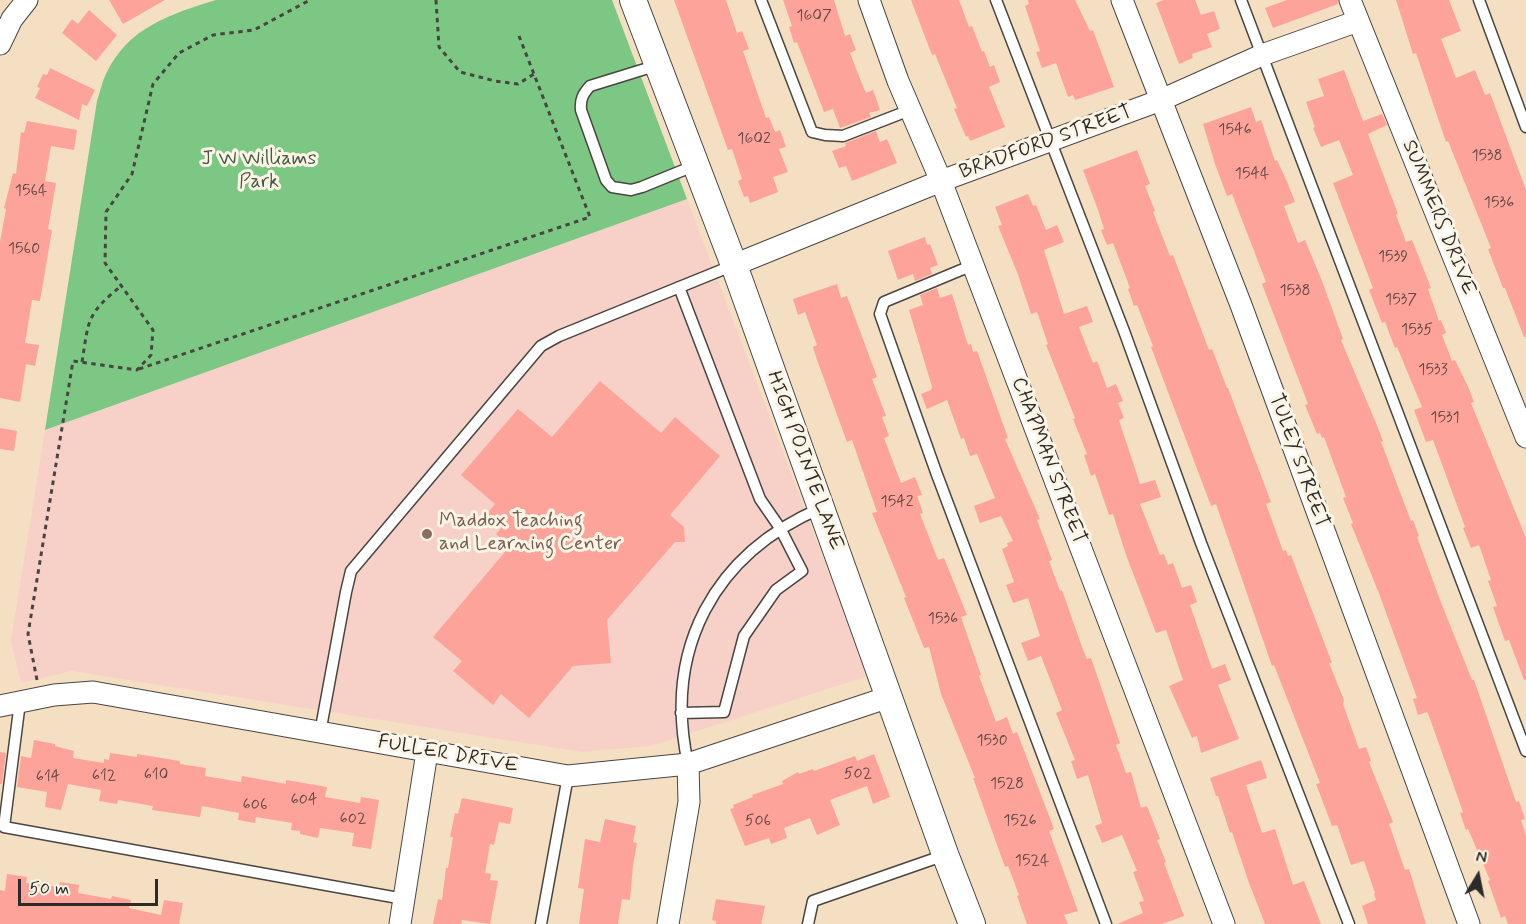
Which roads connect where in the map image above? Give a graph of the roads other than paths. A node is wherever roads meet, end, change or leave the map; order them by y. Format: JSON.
{"nodes":[{"id":1,"x":27,"y":0,"type":"edge"},
{"id":2,"x":633,"y":0,"type":"edge"},
{"id":3,"x":761,"y":0,"type":"edge"},
{"id":4,"x":869,"y":0,"type":"edge"},
{"id":5,"x":996,"y":0,"type":"edge"},
{"id":6,"x":1122,"y":0,"type":"edge"},
{"id":7,"x":1241,"y":0,"type":"edge"},
{"id":8,"x":1350,"y":0,"type":"edge"},
{"id":9,"x":1479,"y":0,"type":"edge"},
{"id":10,"x":1358,"y":21,"type":"junction"},
{"id":11,"x":0,"y":44,"type":"edge"},
{"id":12,"x":1262,"y":55,"type":"junction"},
{"id":13,"x":658,"y":65,"type":"junction"},
{"id":14,"x":1161,"y":100,"type":"junction"},
{"id":15,"x":910,"y":110,"type":"junction"},
{"id":16,"x":1526,"y":127,"type":"edge"},
{"id":17,"x":1050,"y":141,"type":"junction"},
{"id":18,"x":696,"y":165,"type":"junction"},
{"id":19,"x":941,"y":182,"type":"junction"},
{"id":20,"x":734,"y":265,"type":"junction"},
{"id":21,"x":973,"y":265,"type":"junction"},
{"id":22,"x":679,"y":287,"type":"junction"},
{"id":23,"x":1526,"y":437,"type":"edge"},
{"id":24,"x":821,"y":508,"type":"junction"},
{"id":25,"x":780,"y":528,"type":"junction"},
{"id":26,"x":889,"y":697,"type":"junction"},
{"id":27,"x":10,"y":704,"type":"edge"},
{"id":28,"x":681,"y":713,"type":"junction"},
{"id":29,"x":320,"y":733,"type":"junction"},
{"id":30,"x":1526,"y":751,"type":"edge"},
{"id":31,"x":427,"y":752,"type":"junction"},
{"id":32,"x":688,"y":764,"type":"junction"},
{"id":33,"x":568,"y":776,"type":"junction"},
{"id":34,"x":945,"y":855,"type":"junction"},
{"id":35,"x":405,"y":899,"type":"junction"},
{"id":36,"x":400,"y":924,"type":"edge"},
{"id":37,"x":541,"y":924,"type":"edge"},
{"id":38,"x":668,"y":924,"type":"edge"},
{"id":39,"x":808,"y":924,"type":"edge"},
{"id":40,"x":972,"y":924,"type":"edge"},
{"id":41,"x":1106,"y":924,"type":"edge"},
{"id":42,"x":1224,"y":924,"type":"edge"},
{"id":43,"x":1349,"y":924,"type":"edge"},
{"id":44,"x":1468,"y":924,"type":"edge"}],
"edges":[{"from":1,"to":11,"type":"street"},
{"from":2,"to":13,"type":"street","name":"HIGH POINTE LANE"},
{"from":3,"to":15,"type":"lane"},
{"from":4,"to":15,"type":"street","name":"CHAPMAN STREET"},
{"from":5,"to":17,"type":"lane"},
{"from":6,"to":14,"type":"street","name":"TULEY STREET"},
{"from":7,"to":12,"type":"lane"},
{"from":8,"to":10,"type":"street","name":"SUMMERS DRIVE"},
{"from":9,"to":16,"type":"lane"},
{"from":10,"to":12,"type":"street","name":"BRADFORD STREET"},
{"from":10,"to":23,"type":"street","name":"SUMMERS DRIVE"},
{"from":12,"to":14,"type":"street","name":"BRADFORD STREET"},
{"from":12,"to":30,"type":"lane"},
{"from":13,"to":18,"type":"street","name":"HIGH POINTE LANE"},
{"from":13,"to":18,"type":"lane"},
{"from":14,"to":17,"type":"street","name":"BRADFORD STREET"},
{"from":14,"to":44,"type":"street","name":"TULEY STREET"},
{"from":15,"to":19,"type":"street","name":"CHAPMAN STREET"},
{"from":17,"to":19,"type":"street","name":"BRADFORD STREET"},
{"from":17,"to":43,"type":"lane"},
{"from":18,"to":20,"type":"street","name":"HIGH POINTE LANE"},
{"from":19,"to":20,"type":"street","name":"BRADFORD STREET"},
{"from":19,"to":21,"type":"street","name":"CHAPMAN STREET"},
{"from":20,"to":22,"type":"lane"},
{"from":20,"to":24,"type":"street","name":"HIGH POINTE LANE"},
{"from":21,"to":41,"type":"lane"},
{"from":21,"to":42,"type":"street","name":"CHAPMAN STREET"},
{"from":22,"to":25,"type":"lane"},
{"from":22,"to":29,"type":"lane"},
{"from":24,"to":25,"type":"lane"},
{"from":24,"to":26,"type":"street","name":"HIGH POINTE LANE"},
{"from":25,"to":28,"type":"lane"},
{"from":25,"to":28,"type":"lane"},
{"from":26,"to":32,"type":"street","name":"FULLER DRIVE"},
{"from":26,"to":34,"type":"street","name":"HIGH POINTE LANE"},
{"from":27,"to":29,"type":"street","name":"FULLER DRIVE"},
{"from":27,"to":35,"type":"lane"},
{"from":28,"to":32,"type":"lane"},
{"from":29,"to":31,"type":"street","name":"FULLER DRIVE"},
{"from":31,"to":33,"type":"street","name":"FULLER DRIVE"},
{"from":31,"to":35,"type":"street"},
{"from":32,"to":33,"type":"street","name":"FULLER DRIVE"},
{"from":32,"to":38,"type":"street"},
{"from":33,"to":37,"type":"lane"},
{"from":34,"to":39,"type":"lane"},
{"from":34,"to":40,"type":"street","name":"HIGH POINTE LANE"},
{"from":35,"to":36,"type":"street"}]}
